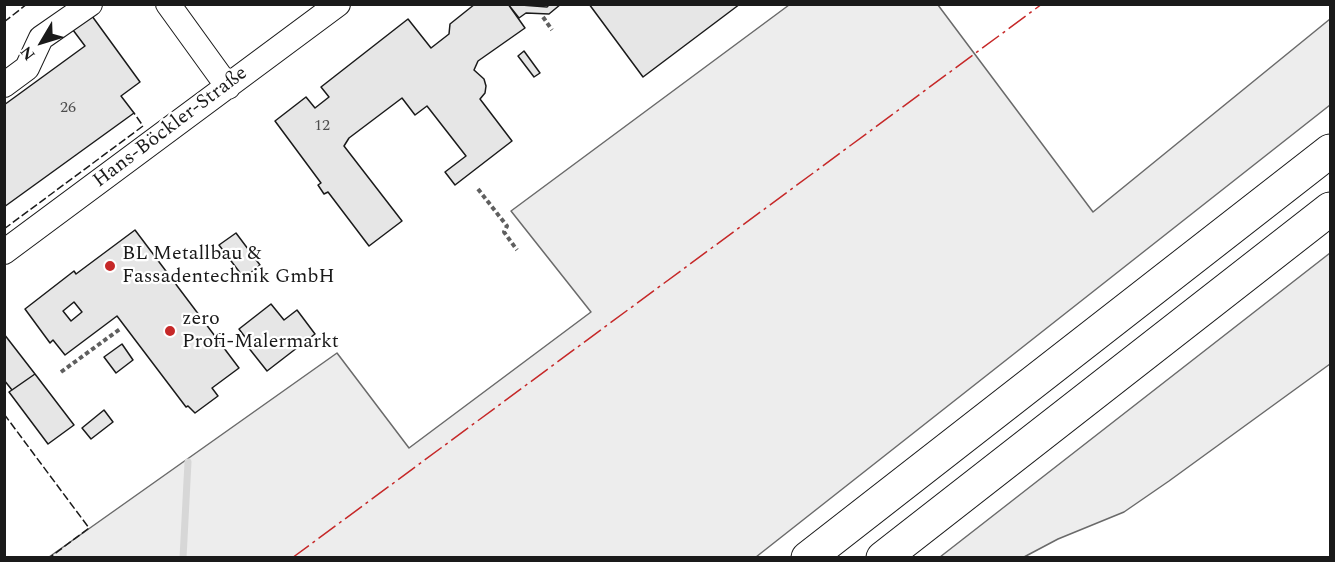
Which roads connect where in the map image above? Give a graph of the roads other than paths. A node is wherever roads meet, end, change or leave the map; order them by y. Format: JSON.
{"nodes":[{"id":1,"x":90,"y":4,"type":"edge"},
{"id":2,"x":168,"y":4,"type":"edge"},
{"id":3,"x":338,"y":4,"type":"edge"},
{"id":4,"x":4,"y":85,"type":"edge"},
{"id":5,"x":228,"y":87,"type":"junction"},
{"id":6,"x":1330,"y":151,"type":"edge"},
{"id":7,"x":1330,"y":209,"type":"edge"},
{"id":8,"x":4,"y":252,"type":"edge"},
{"id":9,"x":808,"y":558,"type":"edge"},
{"id":10,"x":883,"y":558,"type":"edge"}],
"edges":[{"from":1,"to":4,"type":"street"},
{"from":2,"to":5,"type":"street"},
{"from":3,"to":5,"type":"street","name":"Hans-Böckler-Straße"},
{"from":5,"to":8,"type":"street","name":"Hans-Böckler-Straße"},
{"from":6,"to":9,"type":"highway"},
{"from":7,"to":10,"type":"highway"}]}
